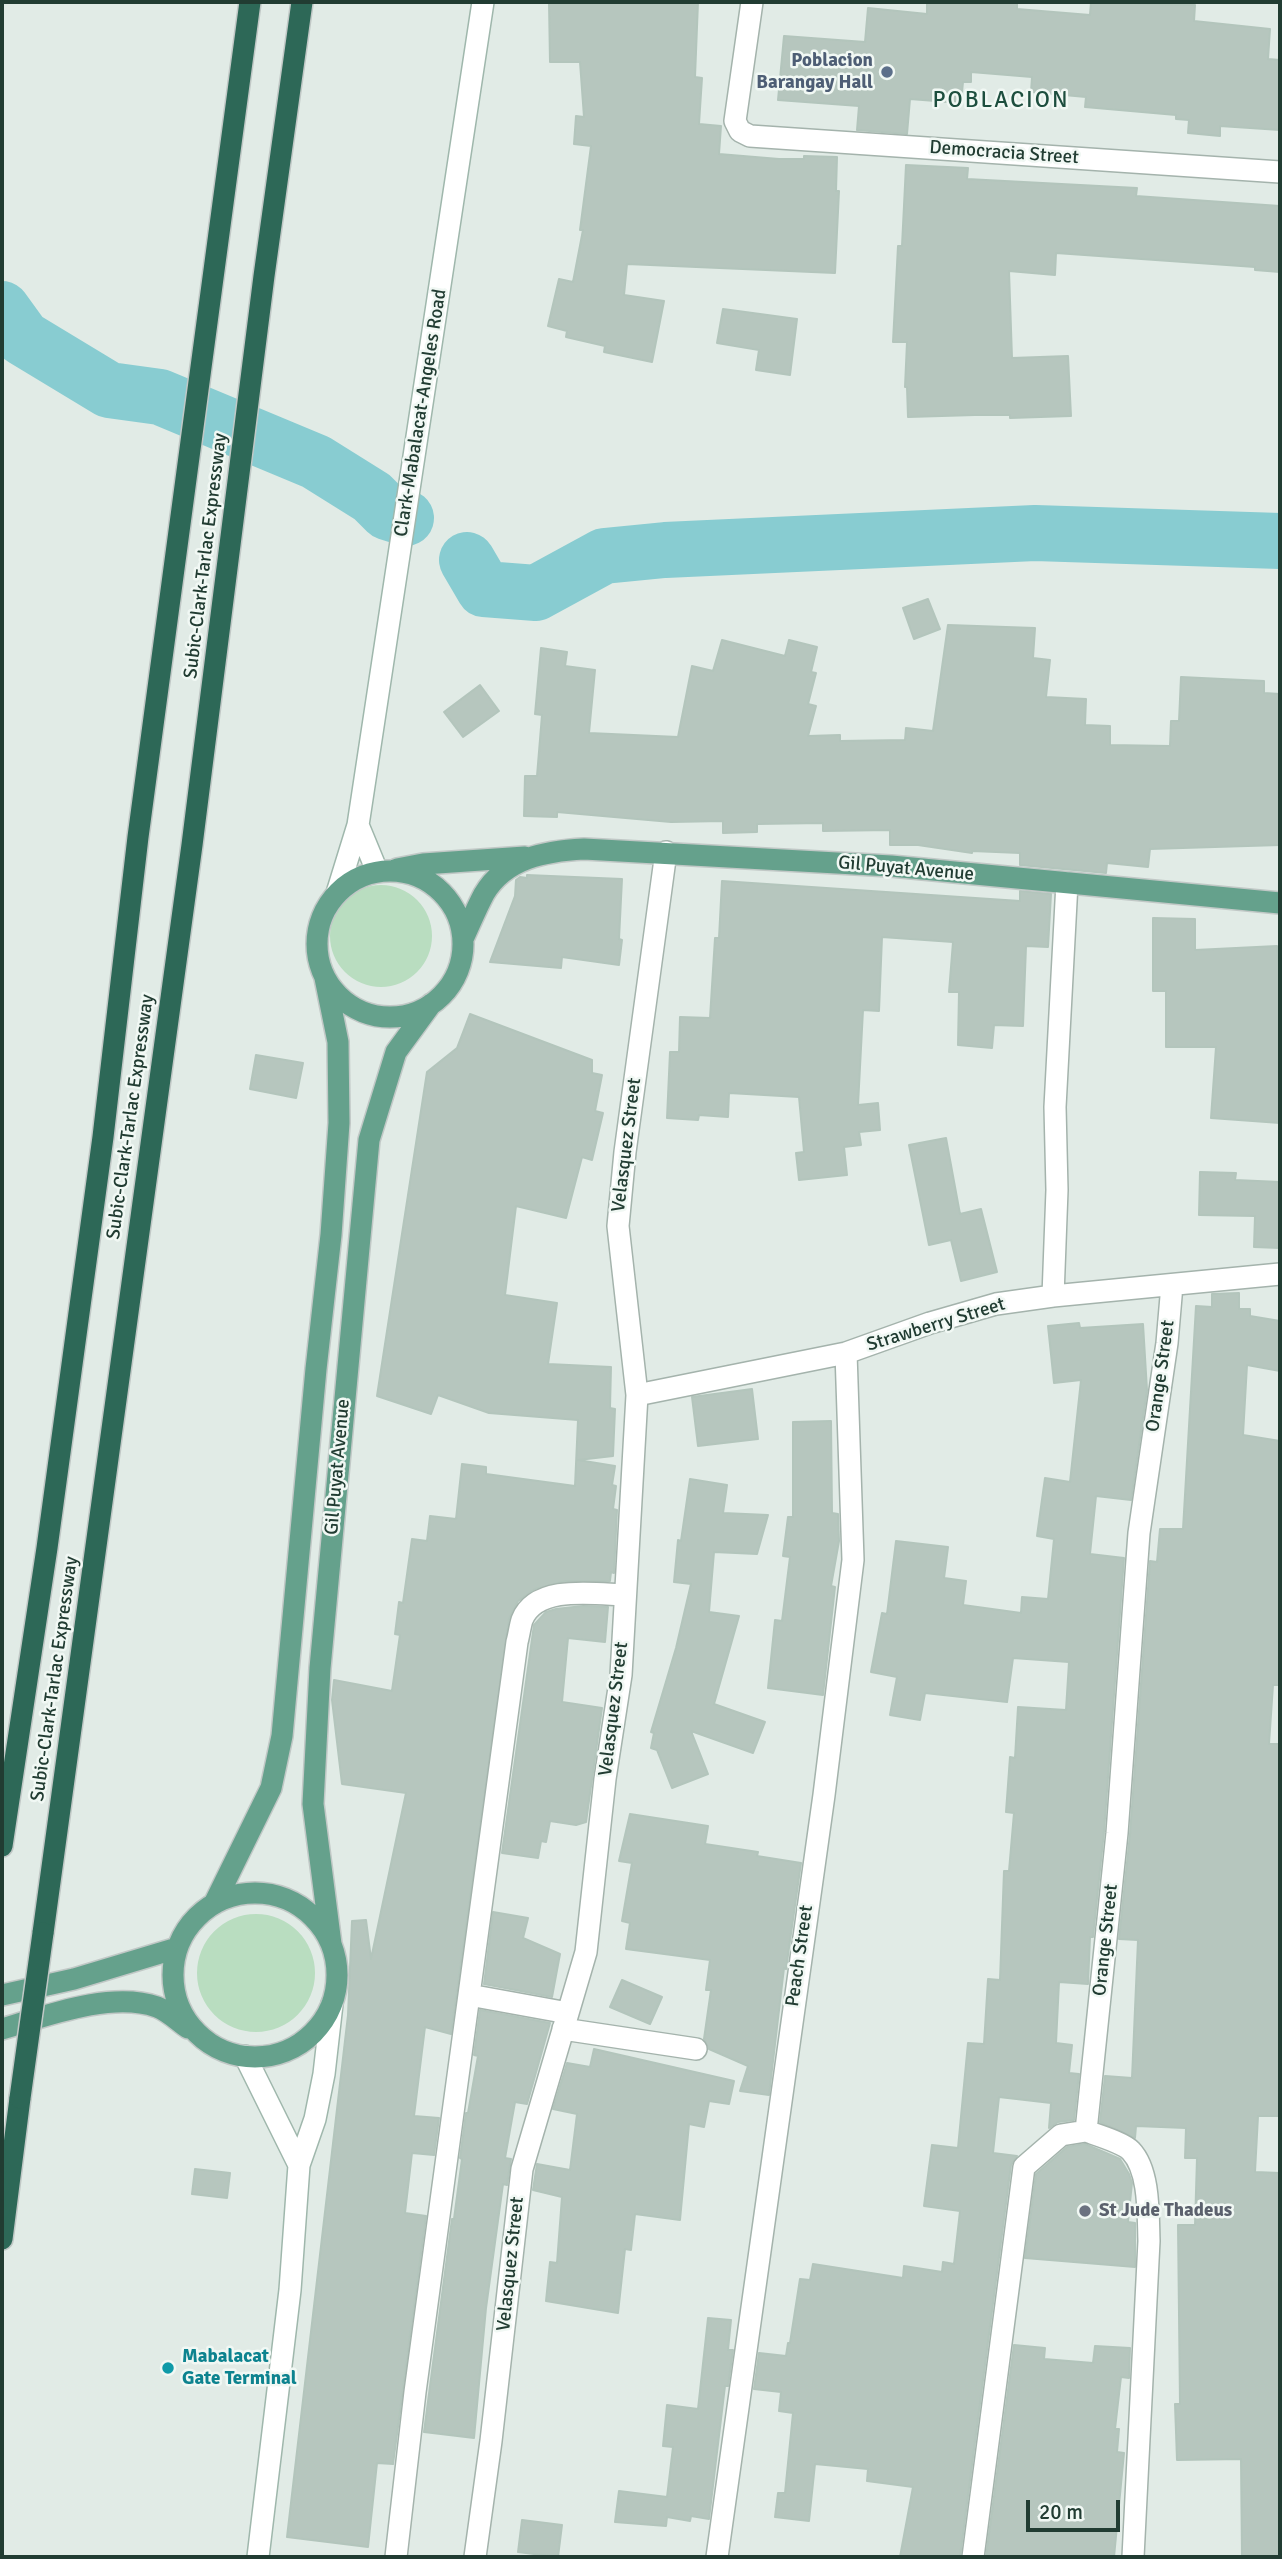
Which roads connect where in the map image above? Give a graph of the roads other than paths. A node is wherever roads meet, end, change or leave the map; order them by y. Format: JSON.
{"nodes":[{"id":1,"x":250,"y":2,"type":"edge"},
{"id":2,"x":302,"y":2,"type":"edge"},
{"id":3,"x":483,"y":2,"type":"edge"},
{"id":4,"x":752,"y":2,"type":"edge"},
{"id":5,"x":1280,"y":172,"type":"edge"},
{"id":6,"x":358,"y":825,"type":"junction"},
{"id":7,"x":666,"y":852,"type":"junction"},
{"id":8,"x":531,"y":857,"type":"junction"},
{"id":9,"x":385,"y":871,"type":"junction"},
{"id":10,"x":1067,"y":883,"type":"junction"},
{"id":11,"x":337,"y":893,"type":"junction"},
{"id":12,"x":1280,"y":902,"type":"edge"},
{"id":13,"x":463,"y":939,"type":"junction"},
{"id":14,"x":325,"y":978,"type":"junction"},
{"id":15,"x":431,"y":1004,"type":"junction"},
{"id":16,"x":1280,"y":1274,"type":"edge"},
{"id":17,"x":1172,"y":1285,"type":"junction"},
{"id":18,"x":1053,"y":1296,"type":"junction"},
{"id":19,"x":846,"y":1353,"type":"junction"},
{"id":20,"x":637,"y":1395,"type":"junction"},
{"id":21,"x":625,"y":1595,"type":"junction"},
{"id":22,"x":2,"y":1846,"type":"edge"},
{"id":23,"x":214,"y":1904,"type":"junction"},
{"id":24,"x":331,"y":1944,"type":"junction"},
{"id":25,"x":177,"y":1948,"type":"junction"},
{"id":26,"x":2,"y":1996,"type":"edge"},
{"id":27,"x":469,"y":1996,"type":"junction"},
{"id":28,"x":332,"y":2004,"type":"junction"},
{"id":29,"x":565,"y":2021,"type":"junction"},
{"id":30,"x":2,"y":2029,"type":"edge"},
{"id":31,"x":202,"y":2037,"type":"junction"},
{"id":32,"x":696,"y":2049,"type":"dead end"},
{"id":33,"x":245,"y":2056,"type":"junction"},
{"id":34,"x":1086,"y":2131,"type":"junction"},
{"id":35,"x":299,"y":2165,"type":"junction"},
{"id":36,"x":2,"y":2239,"type":"edge"},
{"id":37,"x":258,"y":2557,"type":"edge"},
{"id":38,"x":396,"y":2557,"type":"edge"},
{"id":39,"x":475,"y":2557,"type":"edge"},
{"id":40,"x":717,"y":2557,"type":"edge"},
{"id":41,"x":973,"y":2557,"type":"edge"},
{"id":42,"x":1133,"y":2557,"type":"edge"}],
"edges":[{"from":1,"to":22,"type":"highway","name":"Subic-Clark-Tarlac Expressway"},
{"from":2,"to":36,"type":"highway","name":"Subic-Clark-Tarlac Expressway","bridge":true},
{"from":3,"to":6,"type":"street","name":"Clark-Mabalacat-Angeles Road"},
{"from":4,"to":5,"type":"street","name":"Democracia Street"},
{"from":6,"to":9,"type":"street","name":"Clark-Mabalacat-Angeles Road"},
{"from":6,"to":11,"type":"street","name":"Clark-Mabalacat-Angeles Road"},
{"from":7,"to":8,"type":"main road","name":"Gil Puyat Avenue"},
{"from":7,"to":10,"type":"main road","name":"Gil Puyat Avenue"},
{"from":7,"to":20,"type":"street","name":"Velasquez Street"},
{"from":8,"to":9,"type":"main road","name":"Gil Puyat Avenue"},
{"from":8,"to":13,"type":"main road","name":"Gil Puyat Avenue"},
{"from":9,"to":11,"type":"main road"},
{"from":9,"to":13,"type":"main road"},
{"from":10,"to":12,"type":"main road","name":"Gil Puyat Avenue"},
{"from":10,"to":18,"type":"street"},
{"from":11,"to":14,"type":"main road"},
{"from":13,"to":15,"type":"main road"},
{"from":14,"to":15,"type":"main road"},
{"from":14,"to":23,"type":"main road","name":"Gil Puyat Avenue"},
{"from":15,"to":24,"type":"main road","name":"Gil Puyat Avenue"},
{"from":16,"to":17,"type":"street","name":"Strawberry Street"},
{"from":17,"to":18,"type":"street","name":"Strawberry Street"},
{"from":17,"to":34,"type":"street","name":"Orange Street"},
{"from":18,"to":19,"type":"street","name":"Strawberry Street"},
{"from":19,"to":20,"type":"street","name":"Strawberry Street"},
{"from":19,"to":40,"type":"street","name":"Peach Street"},
{"from":20,"to":21,"type":"street","name":"Velasquez Street"},
{"from":21,"to":27,"type":"street"},
{"from":21,"to":29,"type":"street","name":"Velasquez Street"},
{"from":23,"to":24,"type":"main road"},
{"from":23,"to":25,"type":"main road"},
{"from":24,"to":28,"type":"main road"},
{"from":25,"to":26,"type":"main road"},
{"from":25,"to":31,"type":"main road"},
{"from":27,"to":29,"type":"street"},
{"from":27,"to":38,"type":"street"},
{"from":28,"to":33,"type":"main road"},
{"from":28,"to":35,"type":"street"},
{"from":29,"to":32,"type":"street"},
{"from":29,"to":39,"type":"street","name":"Velasquez Street"},
{"from":30,"to":31,"type":"main road"},
{"from":31,"to":33,"type":"main road"},
{"from":33,"to":35,"type":"street"},
{"from":34,"to":41,"type":"street"},
{"from":34,"to":42,"type":"street"},
{"from":35,"to":37,"type":"street"}]}
